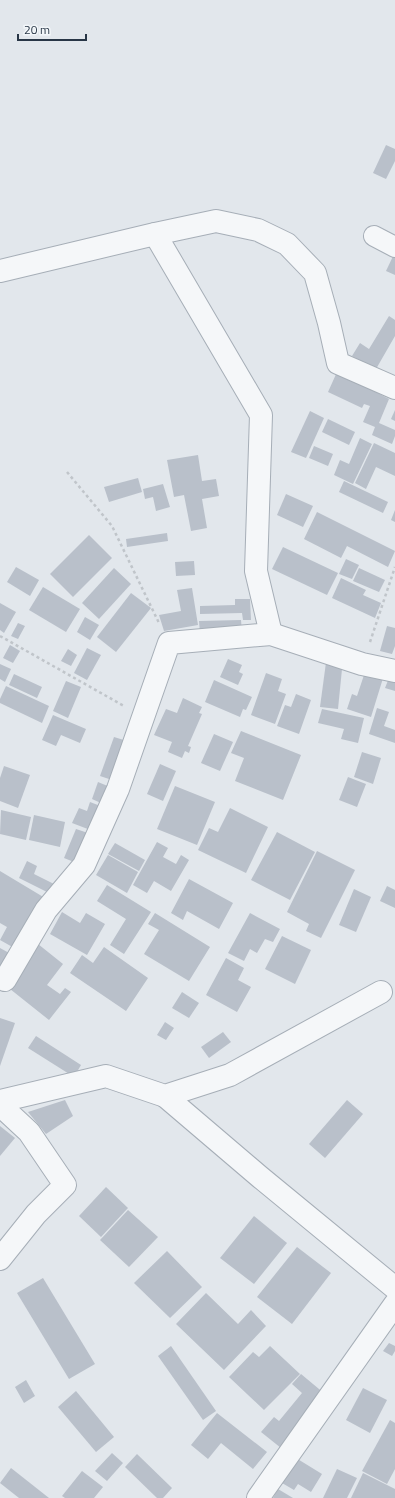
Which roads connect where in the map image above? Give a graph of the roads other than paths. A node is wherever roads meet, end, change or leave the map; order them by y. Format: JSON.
{"nodes":[{"id":1,"x":155,"y":234,"type":"junction"},
{"id":2,"x":374,"y":236,"type":"dead end"},
{"id":3,"x":395,"y":247,"type":"edge"},
{"id":4,"x":0,"y":271,"type":"edge"},
{"id":5,"x":395,"y":388,"type":"edge"},
{"id":6,"x":271,"y":634,"type":"junction"},
{"id":7,"x":395,"y":671,"type":"edge"},
{"id":8,"x":0,"y":978,"type":"edge"},
{"id":9,"x":381,"y":992,"type":"dead end"},
{"id":10,"x":164,"y":1096,"type":"junction"},
{"id":11,"x":0,"y":1101,"type":"edge"},
{"id":12,"x":0,"y":1105,"type":"edge"},
{"id":13,"x":0,"y":1259,"type":"edge"},
{"id":14,"x":395,"y":1288,"type":"edge"},
{"id":15,"x":395,"y":1304,"type":"edge"},
{"id":16,"x":258,"y":1498,"type":"edge"}],
"edges":[{"from":1,"to":4,"type":"street"},
{"from":1,"to":5,"type":"street"},
{"from":1,"to":6,"type":"street"},
{"from":2,"to":3,"type":"street"},
{"from":6,"to":7,"type":"street"},
{"from":6,"to":8,"type":"street"},
{"from":9,"to":10,"type":"street"},
{"from":10,"to":11,"type":"street"},
{"from":10,"to":14,"type":"street"},
{"from":12,"to":13,"type":"street"},
{"from":15,"to":16,"type":"street"}]}
